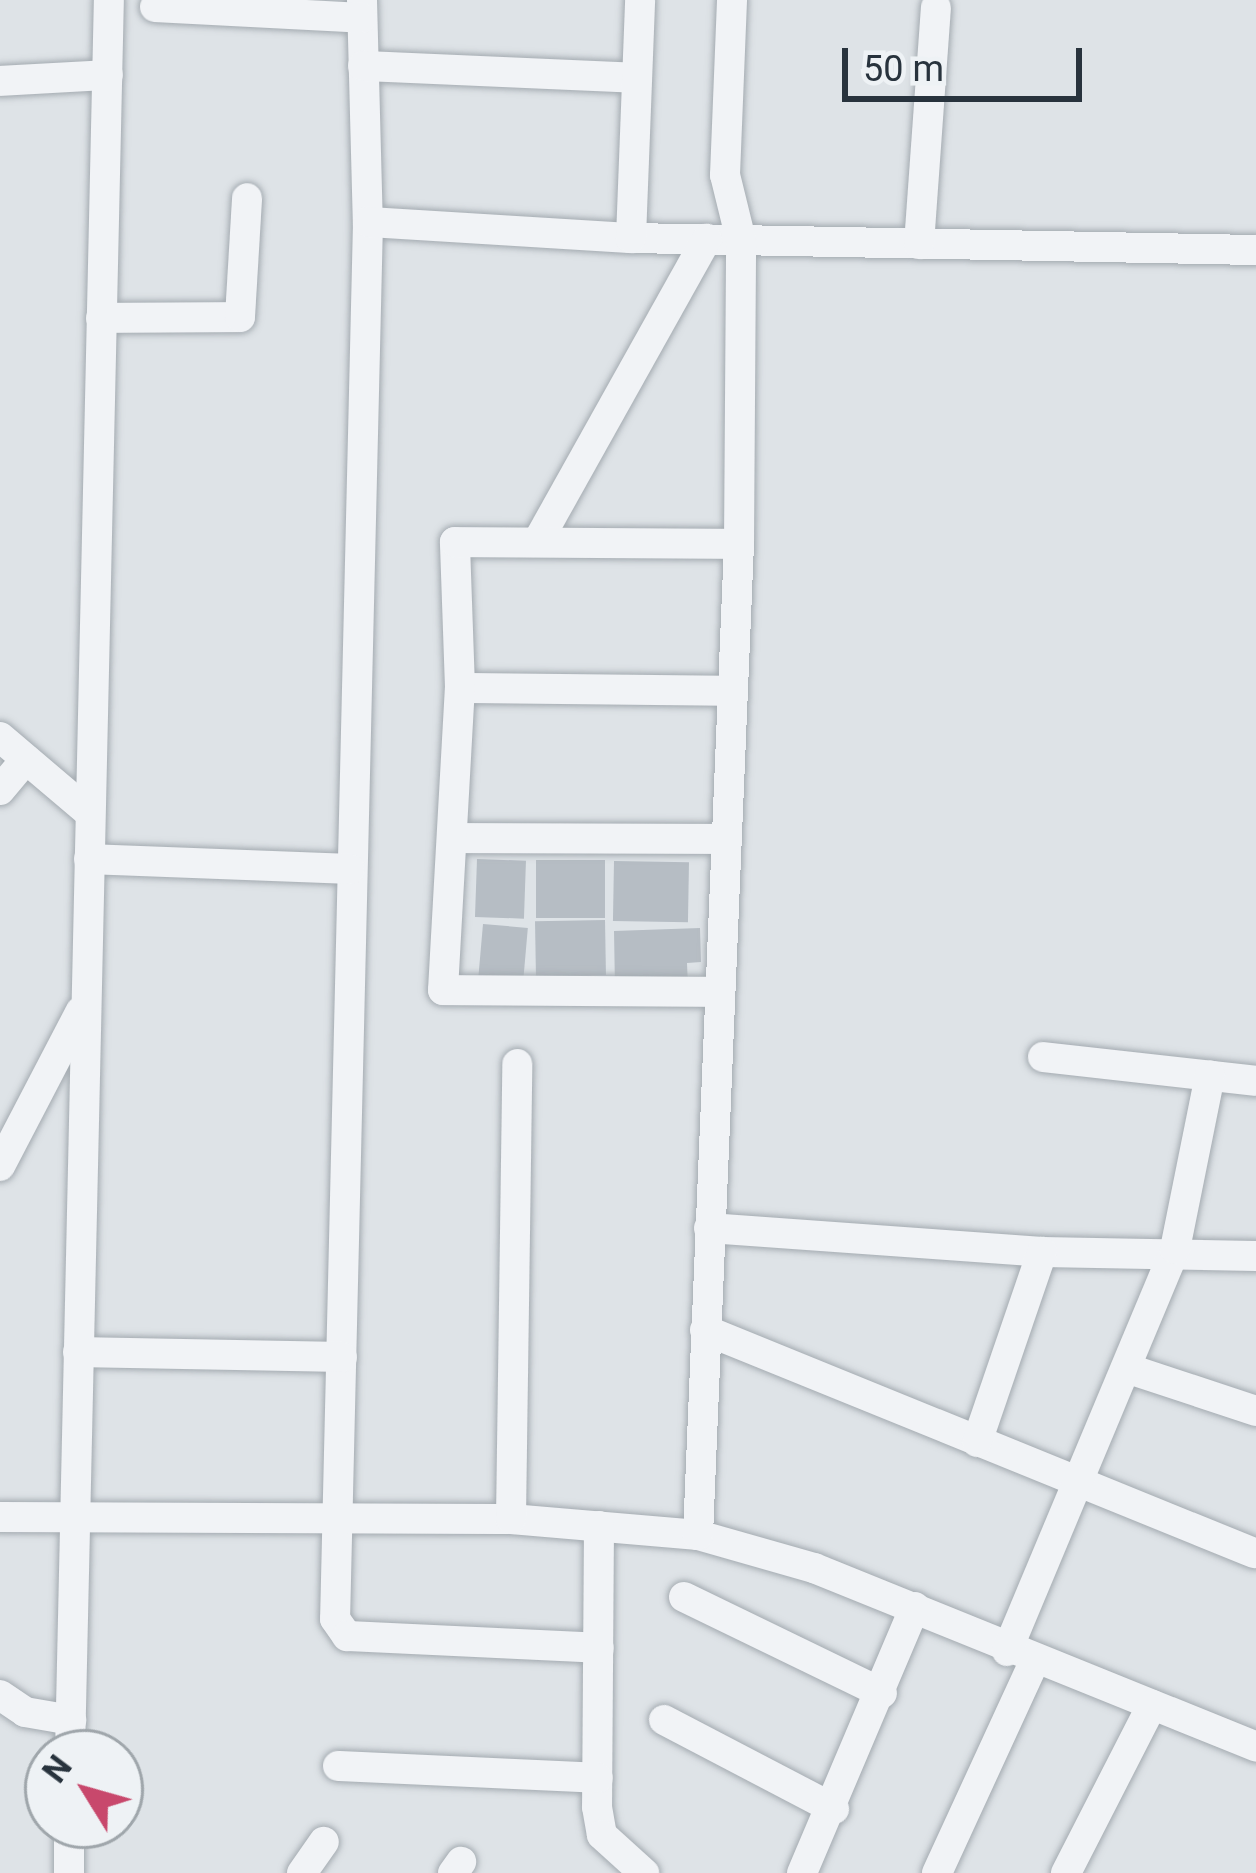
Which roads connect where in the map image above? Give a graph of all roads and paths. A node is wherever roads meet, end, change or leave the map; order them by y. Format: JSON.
{"nodes":[{"id":1,"x":109,"y":0,"type":"edge"},
{"id":2,"x":640,"y":0,"type":"edge"},
{"id":3,"x":732,"y":0,"type":"edge"},
{"id":4,"x":154,"y":7,"type":"dead end"},
{"id":5,"x":936,"y":8,"type":"dead end"},
{"id":6,"x":362,"y":9,"type":"edge"},
{"id":7,"x":363,"y":66,"type":"junction"},
{"id":8,"x":108,"y":75,"type":"junction"},
{"id":9,"x":637,"y":78,"type":"junction"},
{"id":10,"x":0,"y":80,"type":"edge"},
{"id":11,"x":248,"y":198,"type":"dead end"},
{"id":12,"x":368,"y":222,"type":"junction"},
{"id":13,"x":631,"y":238,"type":"junction"},
{"id":14,"x":707,"y":239,"type":"junction"},
{"id":15,"x":742,"y":240,"type":"junction"},
{"id":16,"x":919,"y":244,"type":"junction"},
{"id":17,"x":1256,"y":250,"type":"edge"},
{"id":18,"x":101,"y":318,"type":"junction"},
{"id":19,"x":539,"y":539,"type":"junction"},
{"id":20,"x":739,"y":544,"type":"junction"},
{"id":21,"x":460,"y":688,"type":"junction"},
{"id":22,"x":733,"y":691,"type":"junction"},
{"id":23,"x":0,"y":737,"type":"edge"},
{"id":24,"x":26,"y":759,"type":"junction"},
{"id":25,"x":0,"y":790,"type":"edge"},
{"id":26,"x":86,"y":810,"type":"junction"},
{"id":27,"x":454,"y":838,"type":"junction"},
{"id":28,"x":723,"y":839,"type":"junction"},
{"id":29,"x":88,"y":859,"type":"junction"},
{"id":30,"x":350,"y":869,"type":"junction"},
{"id":31,"x":720,"y":992,"type":"junction"},
{"id":32,"x":83,"y":1005,"type":"junction"},
{"id":33,"x":1042,"y":1057,"type":"dead end"},
{"id":34,"x":517,"y":1064,"type":"dead end"},
{"id":35,"x":1210,"y":1076,"type":"junction"},
{"id":36,"x":1256,"y":1081,"type":"edge"},
{"id":37,"x":0,"y":1166,"type":"edge"},
{"id":38,"x":709,"y":1228,"type":"junction"},
{"id":39,"x":1175,"y":1249,"type":"junction"},
{"id":40,"x":1042,"y":1252,"type":"junction"},
{"id":41,"x":1256,"y":1256,"type":"edge"},
{"id":42,"x":706,"y":1330,"type":"junction"},
{"id":43,"x":78,"y":1352,"type":"junction"},
{"id":44,"x":342,"y":1357,"type":"junction"},
{"id":45,"x":1126,"y":1368,"type":"junction"},
{"id":46,"x":1256,"y":1412,"type":"edge"},
{"id":47,"x":977,"y":1442,"type":"junction"},
{"id":48,"x":1079,"y":1480,"type":"junction"},
{"id":49,"x":0,"y":1517,"type":"edge"},
{"id":50,"x":75,"y":1517,"type":"junction"},
{"id":51,"x":340,"y":1520,"type":"junction"},
{"id":52,"x":511,"y":1520,"type":"junction"},
{"id":53,"x":599,"y":1526,"type":"junction"},
{"id":54,"x":698,"y":1535,"type":"junction"},
{"id":55,"x":1254,"y":1552,"type":"edge"},
{"id":56,"x":684,"y":1597,"type":"dead end"},
{"id":57,"x":914,"y":1607,"type":"junction"},
{"id":58,"x":599,"y":1648,"type":"junction"},
{"id":59,"x":1020,"y":1657,"type":"junction"},
{"id":60,"x":882,"y":1693,"type":"junction"},
{"id":61,"x":0,"y":1695,"type":"edge"},
{"id":62,"x":1152,"y":1705,"type":"junction"},
{"id":63,"x":71,"y":1720,"type":"junction"},
{"id":64,"x":664,"y":1720,"type":"dead end"},
{"id":65,"x":71,"y":1729,"type":"edge"},
{"id":66,"x":1256,"y":1747,"type":"edge"},
{"id":67,"x":338,"y":1766,"type":"dead end"},
{"id":68,"x":598,"y":1778,"type":"junction"},
{"id":69,"x":834,"y":1809,"type":"junction"},
{"id":70,"x":324,"y":1842,"type":"dead end"},
{"id":71,"x":302,"y":1873,"type":"edge"},
{"id":72,"x":644,"y":1873,"type":"edge"},
{"id":73,"x":802,"y":1873,"type":"edge"},
{"id":74,"x":937,"y":1873,"type":"edge"},
{"id":75,"x":1066,"y":1873,"type":"edge"}],
"edges":[{"from":1,"to":8,"type":"street"},
{"from":2,"to":9,"type":"street"},
{"from":3,"to":15,"type":"street"},
{"from":4,"to":6,"type":"street"},
{"from":5,"to":16,"type":"street"},
{"from":6,"to":7,"type":"street"},
{"from":7,"to":9,"type":"street"},
{"from":7,"to":12,"type":"street"},
{"from":8,"to":10,"type":"street"},
{"from":8,"to":18,"type":"street"},
{"from":9,"to":13,"type":"street"},
{"from":11,"to":18,"type":"street"},
{"from":12,"to":13,"type":"street"},
{"from":12,"to":30,"type":"street"},
{"from":13,"to":14,"type":"street"},
{"from":14,"to":15,"type":"street"},
{"from":14,"to":19,"type":"street"},
{"from":15,"to":16,"type":"street"},
{"from":15,"to":20,"type":"street"},
{"from":16,"to":17,"type":"street"},
{"from":18,"to":26,"type":"street"},
{"from":19,"to":20,"type":"street"},
{"from":19,"to":21,"type":"street"},
{"from":20,"to":22,"type":"street"},
{"from":21,"to":22,"type":"street"},
{"from":21,"to":27,"type":"street"},
{"from":22,"to":28,"type":"street"},
{"from":23,"to":24,"type":"street"},
{"from":24,"to":25,"type":"street"},
{"from":24,"to":26,"type":"street"},
{"from":26,"to":29,"type":"street"},
{"from":27,"to":28,"type":"street"},
{"from":27,"to":31,"type":"street"},
{"from":28,"to":31,"type":"street"},
{"from":29,"to":30,"type":"street"},
{"from":29,"to":32,"type":"street"},
{"from":30,"to":44,"type":"street"},
{"from":31,"to":38,"type":"street"},
{"from":32,"to":37,"type":"street"},
{"from":32,"to":43,"type":"street"},
{"from":33,"to":35,"type":"street"},
{"from":34,"to":52,"type":"street"},
{"from":35,"to":36,"type":"street"},
{"from":35,"to":39,"type":"street"},
{"from":38,"to":40,"type":"street"},
{"from":38,"to":42,"type":"street"},
{"from":39,"to":40,"type":"street"},
{"from":39,"to":41,"type":"street"},
{"from":39,"to":45,"type":"street"},
{"from":40,"to":47,"type":"street"},
{"from":42,"to":47,"type":"street"},
{"from":42,"to":54,"type":"street"},
{"from":43,"to":44,"type":"street"},
{"from":43,"to":50,"type":"street"},
{"from":44,"to":51,"type":"street"},
{"from":45,"to":46,"type":"street"},
{"from":45,"to":48,"type":"street"},
{"from":47,"to":48,"type":"street"},
{"from":48,"to":55,"type":"street"},
{"from":48,"to":59,"type":"street"},
{"from":49,"to":50,"type":"street"},
{"from":50,"to":51,"type":"street"},
{"from":50,"to":63,"type":"street"},
{"from":51,"to":52,"type":"street"},
{"from":51,"to":58,"type":"street"},
{"from":52,"to":53,"type":"street"},
{"from":53,"to":54,"type":"street"},
{"from":53,"to":58,"type":"street"},
{"from":54,"to":57,"type":"street"},
{"from":56,"to":60,"type":"street"},
{"from":57,"to":59,"type":"street"},
{"from":57,"to":60,"type":"street"},
{"from":58,"to":68,"type":"street"},
{"from":59,"to":62,"type":"street"},
{"from":59,"to":74,"type":"street"},
{"from":60,"to":69,"type":"street"},
{"from":61,"to":63,"type":"street"},
{"from":62,"to":66,"type":"street"},
{"from":62,"to":75,"type":"street"},
{"from":63,"to":65,"type":"street"},
{"from":64,"to":69,"type":"street"},
{"from":67,"to":68,"type":"street"},
{"from":68,"to":72,"type":"street"},
{"from":69,"to":73,"type":"street"},
{"from":70,"to":71,"type":"street"}]}
